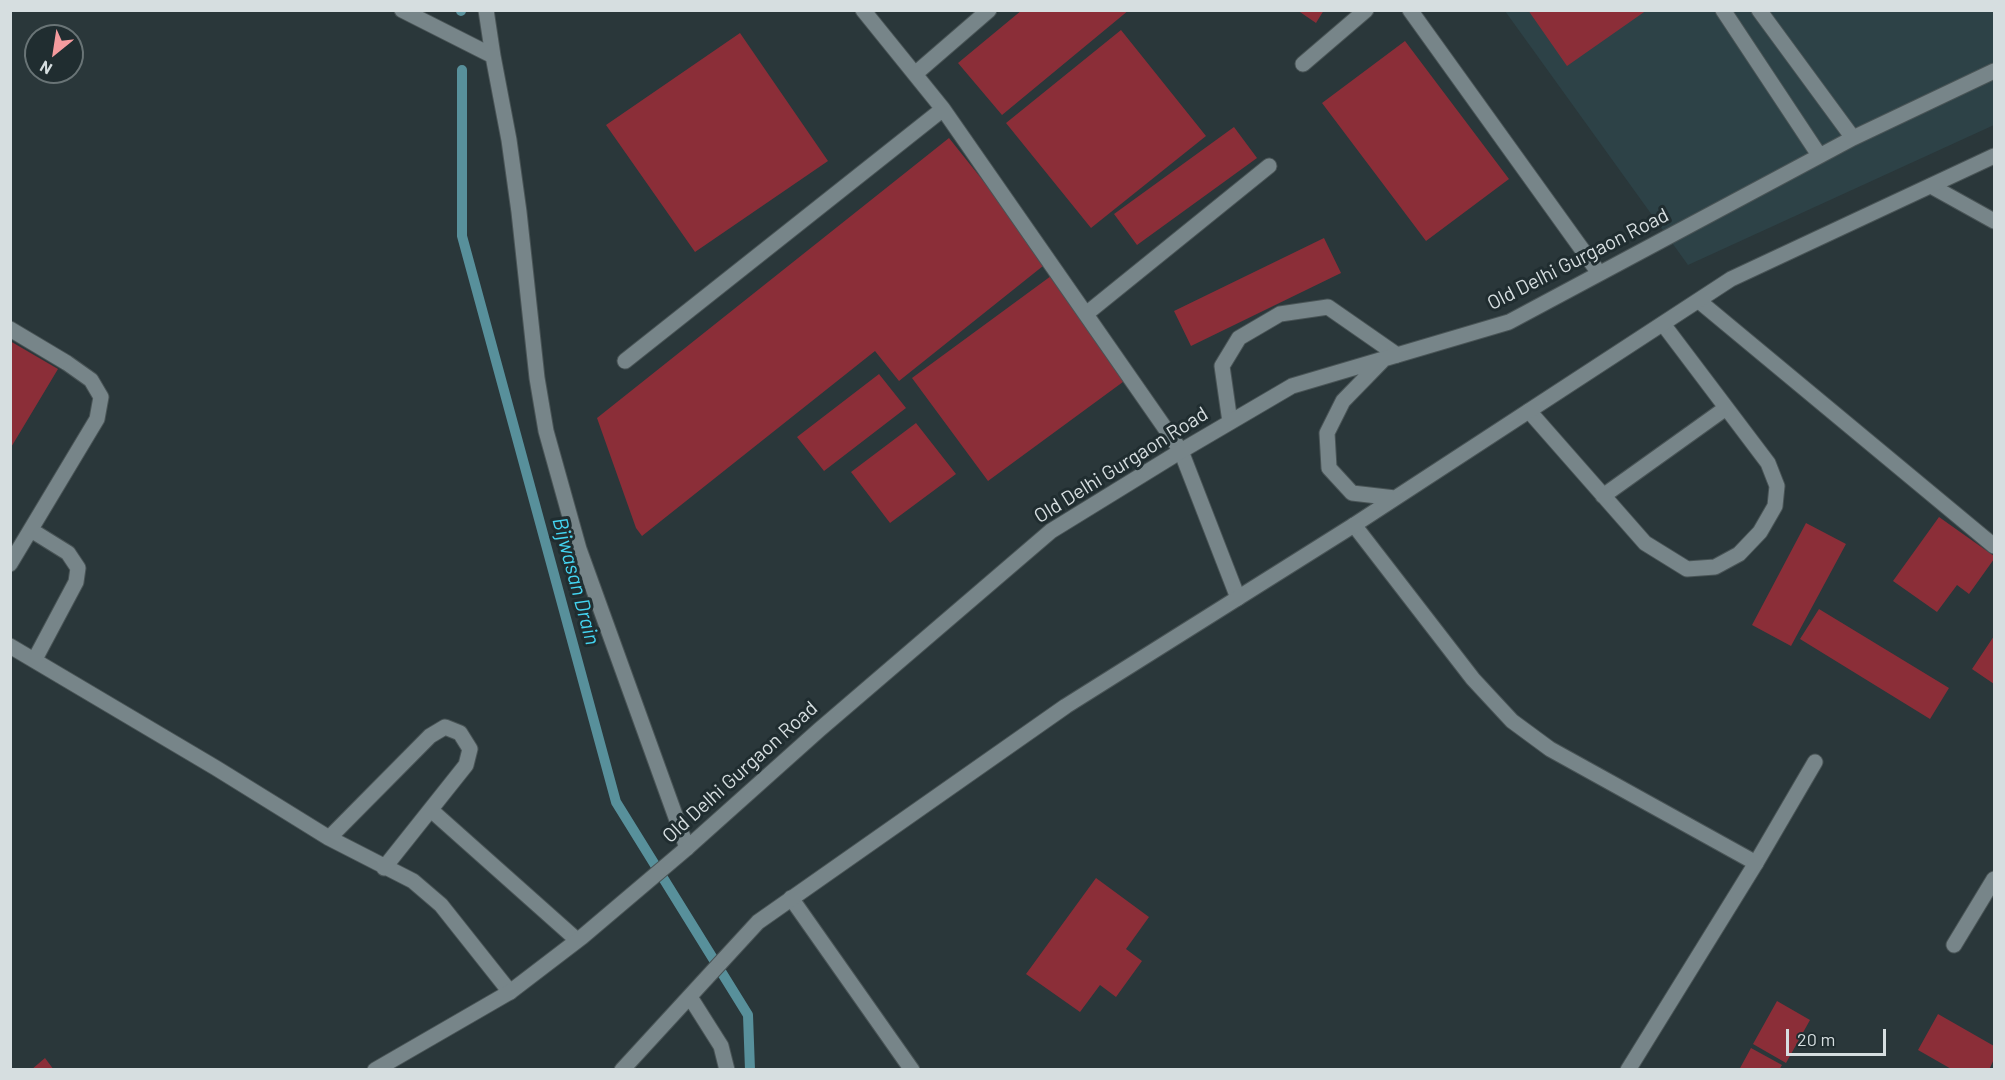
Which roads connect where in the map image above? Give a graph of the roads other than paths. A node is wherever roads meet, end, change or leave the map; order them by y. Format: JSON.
{"nodes":[{"id":1,"x":402,"y":10,"type":"edge"},
{"id":2,"x":486,"y":10,"type":"edge"},
{"id":3,"x":863,"y":10,"type":"edge"},
{"id":4,"x":989,"y":10,"type":"edge"},
{"id":5,"x":1366,"y":10,"type":"edge"},
{"id":6,"x":1410,"y":10,"type":"edge"},
{"id":7,"x":1723,"y":10,"type":"edge"},
{"id":8,"x":1760,"y":10,"type":"edge"},
{"id":9,"x":493,"y":56,"type":"junction"},
{"id":10,"x":1303,"y":64,"type":"dead end"},
{"id":11,"x":1995,"y":71,"type":"edge"},
{"id":12,"x":915,"y":75,"type":"junction"},
{"id":13,"x":943,"y":109,"type":"junction"},
{"id":14,"x":1853,"y":138,"type":"junction"},
{"id":15,"x":1819,"y":155,"type":"junction"},
{"id":16,"x":1995,"y":156,"type":"edge"},
{"id":17,"x":1269,"y":166,"type":"dead end"},
{"id":18,"x":1931,"y":186,"type":"junction"},
{"id":19,"x":1995,"y":221,"type":"edge"},
{"id":20,"x":1599,"y":273,"type":"junction"},
{"id":21,"x":1699,"y":301,"type":"junction"},
{"id":22,"x":1086,"y":314,"type":"junction"},
{"id":23,"x":1663,"y":324,"type":"junction"},
{"id":24,"x":10,"y":329,"type":"edge"},
{"id":25,"x":1391,"y":357,"type":"junction"},
{"id":26,"x":625,"y":361,"type":"dead end"},
{"id":27,"x":1726,"y":408,"type":"junction"},
{"id":28,"x":1529,"y":411,"type":"junction"},
{"id":29,"x":1230,"y":422,"type":"junction"},
{"id":30,"x":1181,"y":451,"type":"junction"},
{"id":31,"x":1603,"y":495,"type":"junction"},
{"id":32,"x":1395,"y":498,"type":"junction"},
{"id":33,"x":1354,"y":525,"type":"junction"},
{"id":34,"x":31,"y":530,"type":"junction"},
{"id":35,"x":1995,"y":546,"type":"edge"},
{"id":36,"x":10,"y":564,"type":"edge"},
{"id":37,"x":1238,"y":598,"type":"junction"},
{"id":38,"x":10,"y":646,"type":"edge"},
{"id":39,"x":35,"y":659,"type":"junction"},
{"id":40,"x":1815,"y":762,"type":"dead end"},
{"id":41,"x":431,"y":810,"type":"junction"},
{"id":42,"x":328,"y":838,"type":"junction"},
{"id":43,"x":687,"y":848,"type":"junction"},
{"id":44,"x":1756,"y":863,"type":"junction"},
{"id":45,"x":384,"y":868,"type":"junction"},
{"id":46,"x":1995,"y":879,"type":"edge"},
{"id":47,"x":791,"y":898,"type":"junction"},
{"id":48,"x":577,"y":940,"type":"junction"},
{"id":49,"x":1954,"y":945,"type":"dead end"},
{"id":50,"x":694,"y":991,"type":"junction"},
{"id":51,"x":510,"y":992,"type":"junction"},
{"id":52,"x":375,"y":1070,"type":"edge"},
{"id":53,"x":622,"y":1070,"type":"edge"},
{"id":54,"x":727,"y":1070,"type":"edge"},
{"id":55,"x":912,"y":1070,"type":"edge"},
{"id":56,"x":1628,"y":1070,"type":"edge"}],
"edges":[{"from":1,"to":9,"type":"main road"},
{"from":2,"to":9,"type":"main road"},
{"from":3,"to":12,"type":"main road"},
{"from":4,"to":12,"type":"main road"},
{"from":5,"to":10,"type":"main road"},
{"from":6,"to":20,"type":"main road"},
{"from":7,"to":15,"type":"main road"},
{"from":8,"to":14,"type":"main road"},
{"from":9,"to":43,"type":"main road"},
{"from":11,"to":14,"type":"main road","name":"Old Delhi Gurgaon Road"},
{"from":12,"to":13,"type":"main road"},
{"from":13,"to":22,"type":"main road"},
{"from":13,"to":26,"type":"main road"},
{"from":14,"to":15,"type":"main road","name":"Old Delhi Gurgaon Road"},
{"from":15,"to":20,"type":"main road","name":"Old Delhi Gurgaon Road"},
{"from":16,"to":18,"type":"main road"},
{"from":17,"to":22,"type":"main road"},
{"from":18,"to":19,"type":"main road"},
{"from":18,"to":21,"type":"main road"},
{"from":20,"to":25,"type":"main road","name":"Old Delhi Gurgaon Road"},
{"from":21,"to":23,"type":"main road"},
{"from":21,"to":35,"type":"main road"},
{"from":22,"to":30,"type":"main road"},
{"from":23,"to":27,"type":"main road"},
{"from":23,"to":28,"type":"main road"},
{"from":24,"to":34,"type":"main road"},
{"from":25,"to":29,"type":"main road","name":"Old Delhi Gurgaon Road"},
{"from":25,"to":29,"type":"main road"},
{"from":25,"to":32,"type":"main road"},
{"from":27,"to":31,"type":"main road"},
{"from":27,"to":31,"type":"main road"},
{"from":28,"to":31,"type":"main road"},
{"from":28,"to":32,"type":"main road"},
{"from":29,"to":30,"type":"main road","name":"Old Delhi Gurgaon Road"},
{"from":30,"to":37,"type":"main road"},
{"from":30,"to":43,"type":"main road","name":"Old Delhi Gurgaon Road"},
{"from":32,"to":33,"type":"main road"},
{"from":33,"to":37,"type":"main road"},
{"from":33,"to":44,"type":"main road"},
{"from":34,"to":36,"type":"main road"},
{"from":34,"to":39,"type":"main road"},
{"from":37,"to":47,"type":"main road"},
{"from":38,"to":39,"type":"main road"},
{"from":39,"to":42,"type":"main road"},
{"from":40,"to":44,"type":"main road"},
{"from":41,"to":42,"type":"main road"},
{"from":41,"to":45,"type":"main road"},
{"from":41,"to":48,"type":"main road"},
{"from":42,"to":45,"type":"main road"},
{"from":43,"to":48,"type":"main road","name":"Old Delhi Gurgaon Road"},
{"from":44,"to":56,"type":"main road"},
{"from":45,"to":51,"type":"main road"},
{"from":46,"to":49,"type":"main road"},
{"from":47,"to":50,"type":"main road"},
{"from":47,"to":55,"type":"main road"},
{"from":48,"to":51,"type":"main road","name":"Old Delhi Gurgaon Road"},
{"from":50,"to":53,"type":"main road"},
{"from":50,"to":54,"type":"main road"},
{"from":51,"to":52,"type":"main road","name":"Old Delhi Gurgaon Road"}]}
